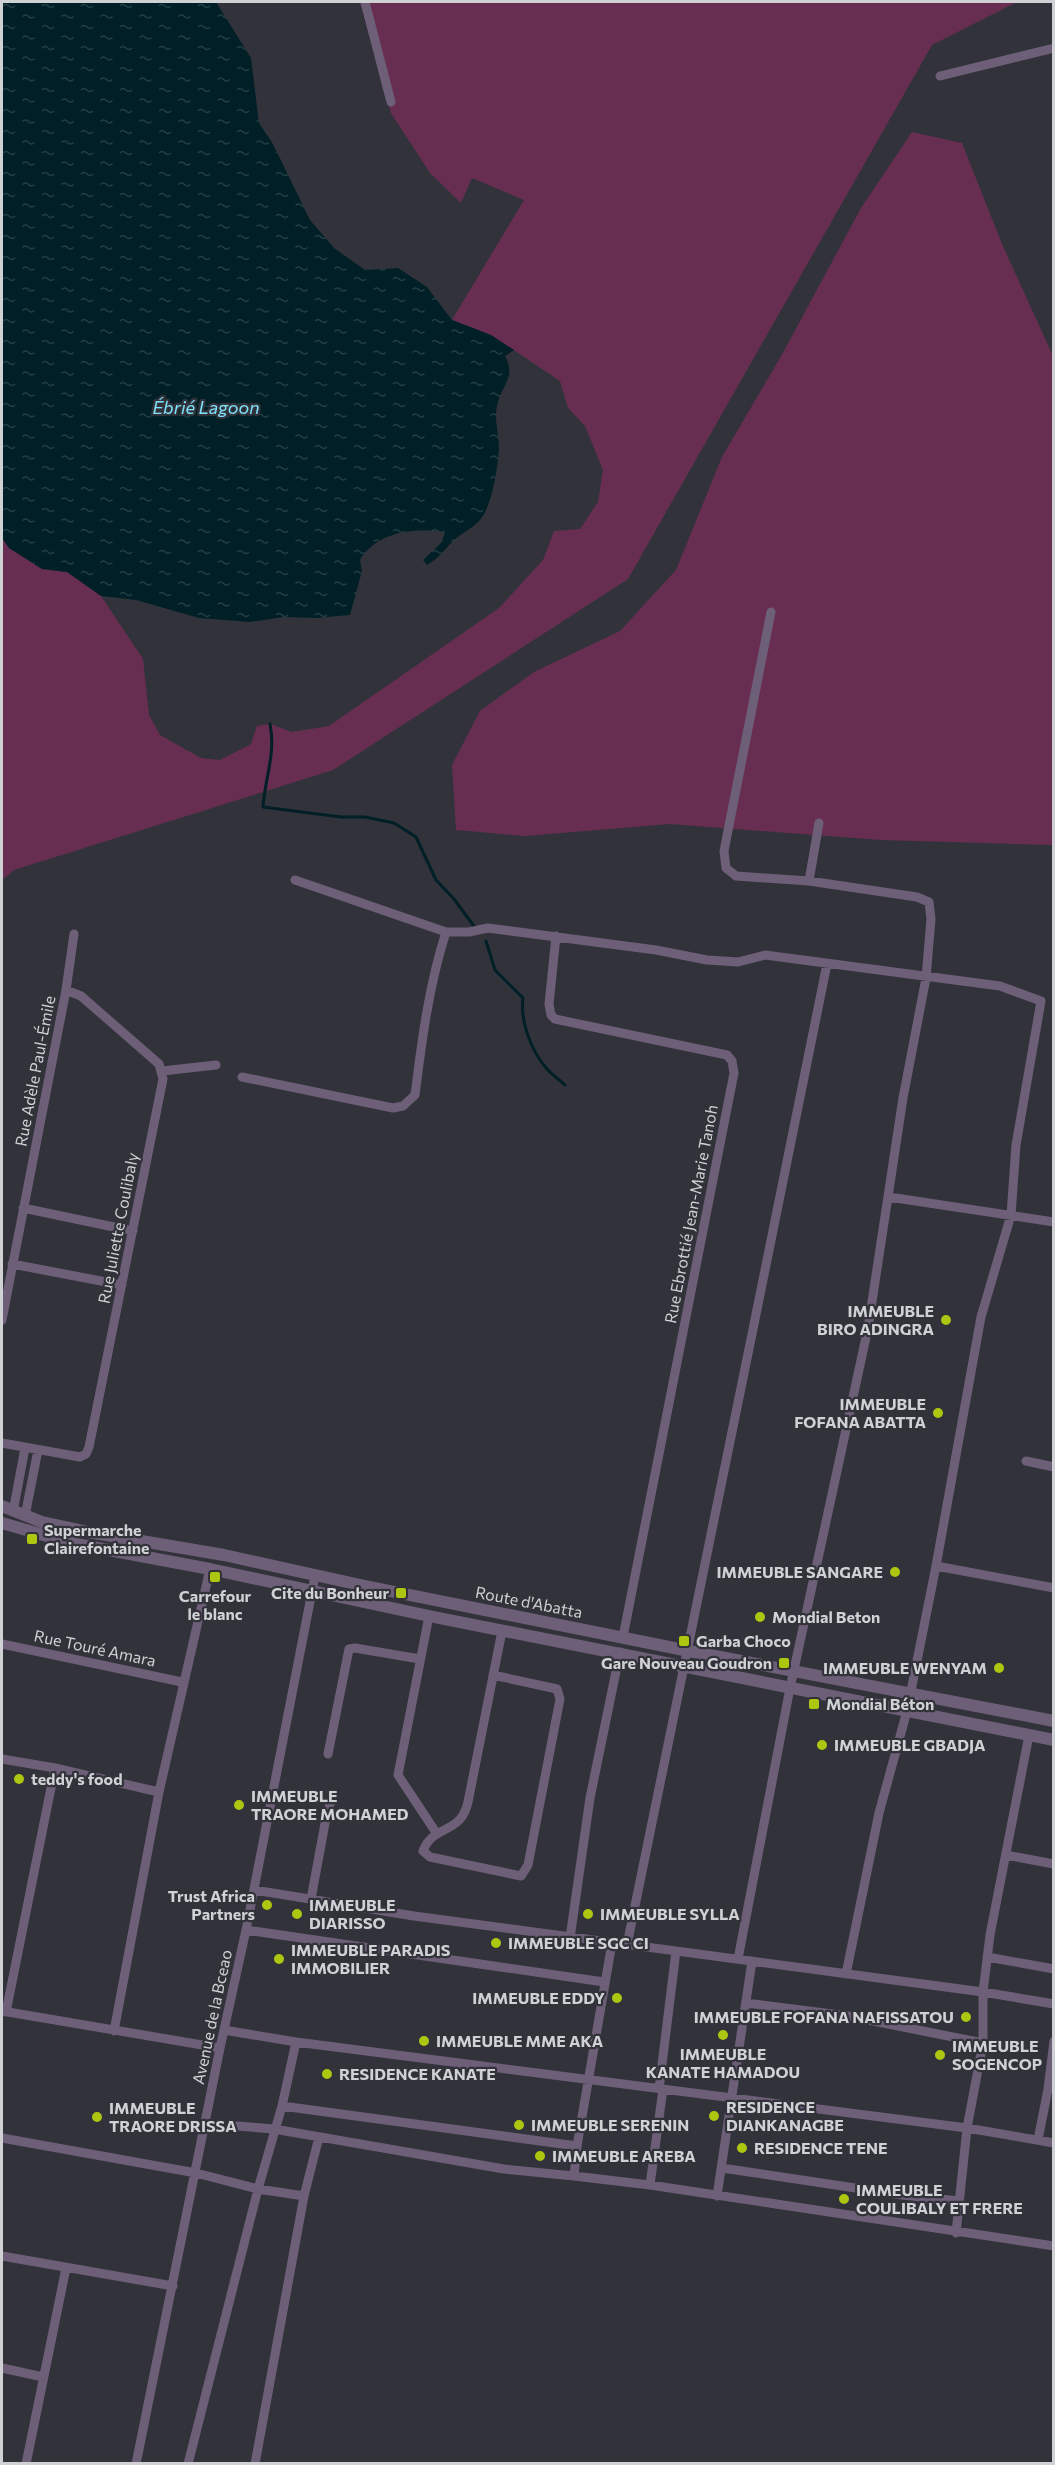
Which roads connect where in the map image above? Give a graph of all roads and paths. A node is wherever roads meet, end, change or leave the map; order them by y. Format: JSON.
{"nodes":[{"id":1,"x":365,"y":2,"type":"edge"},
{"id":2,"x":1053,"y":48,"type":"edge"},
{"id":3,"x":940,"y":76,"type":"dead end"},
{"id":4,"x":391,"y":102,"type":"dead end"},
{"id":5,"x":771,"y":612,"type":"dead end"},
{"id":6,"x":819,"y":823,"type":"dead end"},
{"id":7,"x":295,"y":880,"type":"dead end"},
{"id":8,"x":809,"y":882,"type":"junction"},
{"id":9,"x":446,"y":932,"type":"junction"},
{"id":10,"x":74,"y":934,"type":"dead end"},
{"id":11,"x":556,"y":936,"type":"junction"},
{"id":12,"x":826,"y":964,"type":"junction"},
{"id":13,"x":926,"y":978,"type":"junction"},
{"id":14,"x":66,"y":990,"type":"junction"},
{"id":15,"x":216,"y":1065,"type":"dead end"},
{"id":16,"x":162,"y":1071,"type":"junction"},
{"id":17,"x":242,"y":1077,"type":"dead end"},
{"id":18,"x":889,"y":1197,"type":"junction"},
{"id":19,"x":23,"y":1208,"type":"junction"},
{"id":20,"x":1011,"y":1215,"type":"junction"},
{"id":21,"x":1053,"y":1222,"type":"edge"},
{"id":22,"x":133,"y":1231,"type":"junction"},
{"id":23,"x":12,"y":1264,"type":"junction"},
{"id":24,"x":122,"y":1284,"type":"junction"},
{"id":25,"x":2,"y":1320,"type":"edge"},
{"id":26,"x":2,"y":1443,"type":"edge"},
{"id":27,"x":25,"y":1448,"type":"junction"},
{"id":28,"x":38,"y":1450,"type":"junction"},
{"id":29,"x":1026,"y":1461,"type":"dead end"},
{"id":30,"x":1053,"y":1467,"type":"edge"},
{"id":31,"x":2,"y":1506,"type":"edge"},
{"id":32,"x":19,"y":1514,"type":"junction"},
{"id":33,"x":2,"y":1523,"type":"edge"},
{"id":34,"x":936,"y":1566,"type":"junction"},
{"id":35,"x":210,"y":1569,"type":"junction"},
{"id":36,"x":315,"y":1576,"type":"junction"},
{"id":37,"x":1053,"y":1588,"type":"edge"},
{"id":38,"x":312,"y":1589,"type":"junction"},
{"id":39,"x":429,"y":1616,"type":"junction"},
{"id":40,"x":502,"y":1631,"type":"junction"},
{"id":41,"x":623,"y":1637,"type":"junction"},
{"id":42,"x":2,"y":1644,"type":"edge"},
{"id":43,"x":689,"y":1652,"type":"junction"},
{"id":44,"x":620,"y":1653,"type":"junction"},
{"id":45,"x":420,"y":1659,"type":"junction"},
{"id":46,"x":686,"y":1667,"type":"junction"},
{"id":47,"x":794,"y":1671,"type":"junction"},
{"id":48,"x":493,"y":1675,"type":"junction"},
{"id":49,"x":182,"y":1682,"type":"junction"},
{"id":50,"x":790,"y":1688,"type":"junction"},
{"id":51,"x":910,"y":1695,"type":"junction"},
{"id":52,"x":907,"y":1711,"type":"junction"},
{"id":53,"x":1053,"y":1721,"type":"edge"},
{"id":54,"x":1029,"y":1735,"type":"junction"},
{"id":55,"x":1053,"y":1740,"type":"edge"},
{"id":56,"x":328,"y":1754,"type":"dead end"},
{"id":57,"x":2,"y":1760,"type":"edge"},
{"id":58,"x":55,"y":1768,"type":"junction"},
{"id":59,"x":159,"y":1792,"type":"junction"},
{"id":60,"x":332,"y":1797,"type":"dead end"},
{"id":61,"x":437,"y":1833,"type":"junction"},
{"id":62,"x":1006,"y":1855,"type":"junction"},
{"id":63,"x":1053,"y":1864,"type":"edge"},
{"id":64,"x":254,"y":1890,"type":"junction"},
{"id":65,"x":311,"y":1899,"type":"junction"},
{"id":66,"x":246,"y":1930,"type":"junction"},
{"id":67,"x":570,"y":1938,"type":"junction"},
{"id":68,"x":612,"y":1943,"type":"junction"},
{"id":69,"x":627,"y":1945,"type":"junction"},
{"id":70,"x":676,"y":1951,"type":"junction"},
{"id":71,"x":987,"y":1957,"type":"junction"},
{"id":72,"x":738,"y":1959,"type":"junction"},
{"id":73,"x":752,"y":1961,"type":"junction"},
{"id":74,"x":1053,"y":1968,"type":"edge"},
{"id":75,"x":846,"y":1974,"type":"junction"},
{"id":76,"x":604,"y":1982,"type":"junction"},
{"id":77,"x":983,"y":1992,"type":"junction"},
{"id":78,"x":746,"y":2003,"type":"junction"},
{"id":79,"x":1053,"y":2004,"type":"edge"},
{"id":80,"x":4,"y":2011,"type":"edge"},
{"id":81,"x":224,"y":2030,"type":"junction"},
{"id":82,"x":114,"y":2031,"type":"junction"},
{"id":83,"x":1053,"y":2041,"type":"edge"},
{"id":84,"x":296,"y":2042,"type":"junction"},
{"id":85,"x":983,"y":2043,"type":"junction"},
{"id":86,"x":220,"y":2048,"type":"junction"},
{"id":87,"x":588,"y":2080,"type":"junction"},
{"id":88,"x":661,"y":2089,"type":"junction"},
{"id":89,"x":733,"y":2097,"type":"junction"},
{"id":90,"x":282,"y":2106,"type":"junction"},
{"id":91,"x":237,"y":2126,"type":"dead end"},
{"id":92,"x":967,"y":2128,"type":"junction"},
{"id":93,"x":274,"y":2129,"type":"junction"},
{"id":94,"x":319,"y":2137,"type":"junction"},
{"id":95,"x":2,"y":2138,"type":"edge"},
{"id":96,"x":1038,"y":2140,"type":"junction"},
{"id":97,"x":1053,"y":2143,"type":"edge"},
{"id":98,"x":577,"y":2146,"type":"junction"},
{"id":99,"x":722,"y":2168,"type":"junction"},
{"id":100,"x":196,"y":2173,"type":"junction"},
{"id":101,"x":574,"y":2176,"type":"junction"},
{"id":102,"x":650,"y":2185,"type":"junction"},
{"id":103,"x":258,"y":2189,"type":"junction"},
{"id":104,"x":304,"y":2196,"type":"junction"},
{"id":105,"x":717,"y":2196,"type":"junction"},
{"id":106,"x":959,"y":2201,"type":"junction"},
{"id":107,"x":956,"y":2233,"type":"junction"},
{"id":108,"x":1053,"y":2246,"type":"edge"},
{"id":109,"x":2,"y":2256,"type":"edge"},
{"id":110,"x":66,"y":2268,"type":"junction"},
{"id":111,"x":173,"y":2286,"type":"junction"},
{"id":112,"x":2,"y":2368,"type":"edge"},
{"id":113,"x":44,"y":2377,"type":"junction"},
{"id":114,"x":26,"y":2463,"type":"edge"},
{"id":115,"x":136,"y":2463,"type":"edge"},
{"id":116,"x":188,"y":2463,"type":"edge"},
{"id":117,"x":255,"y":2463,"type":"edge"}],
"edges":[{"from":1,"to":4,"type":"street"},
{"from":2,"to":3,"type":"street"},
{"from":5,"to":8,"type":"street"},
{"from":6,"to":8,"type":"street"},
{"from":7,"to":9,"type":"street"},
{"from":8,"to":13,"type":"street"},
{"from":9,"to":11,"type":"street"},
{"from":9,"to":17,"type":"street"},
{"from":10,"to":14,"type":"street","name":"Rue Adèle Paul-Émile"},
{"from":11,"to":12,"type":"street"},
{"from":11,"to":41,"type":"street","name":"Rue Ebrottié Jean-Marie Tanoh"},
{"from":12,"to":13,"type":"street"},
{"from":12,"to":43,"type":"street"},
{"from":13,"to":18,"type":"street"},
{"from":13,"to":20,"type":"street"},
{"from":14,"to":16,"type":"street"},
{"from":14,"to":19,"type":"street","name":"Rue Adèle Paul-Émile"},
{"from":15,"to":16,"type":"street"},
{"from":16,"to":22,"type":"street","name":"Rue Juliette Coulibaly"},
{"from":18,"to":20,"type":"street"},
{"from":18,"to":47,"type":"street"},
{"from":19,"to":22,"type":"street"},
{"from":19,"to":23,"type":"street","name":"Rue Adèle Paul-Émile"},
{"from":20,"to":21,"type":"street"},
{"from":20,"to":34,"type":"street"},
{"from":22,"to":24,"type":"street","name":"Rue Juliette Coulibaly"},
{"from":23,"to":24,"type":"street"},
{"from":23,"to":25,"type":"street","name":"Rue Adèle Paul-Émile"},
{"from":24,"to":28,"type":"street","name":"Rue Juliette Coulibaly"},
{"from":26,"to":27,"type":"street"},
{"from":27,"to":28,"type":"street","name":"Rue Juliette Coulibaly"},
{"from":27,"to":32,"type":"street"},
{"from":28,"to":32,"type":"street"},
{"from":29,"to":30,"type":"street"},
{"from":31,"to":32,"type":"street","name":"Route d'Abatta"},
{"from":32,"to":36,"type":"street","name":"Route d'Abatta"},
{"from":33,"to":35,"type":"street","name":"Route d'Abatta"},
{"from":34,"to":37,"type":"street"},
{"from":34,"to":51,"type":"street"},
{"from":35,"to":38,"type":"street","name":"Route d'Abatta"},
{"from":35,"to":49,"type":"street"},
{"from":36,"to":38,"type":"street","name":"Avenue de la Bceao"},
{"from":36,"to":41,"type":"street","name":"Route d'Abatta"},
{"from":38,"to":39,"type":"street","name":"Route d'Abatta"},
{"from":38,"to":64,"type":"street","name":"Avenue de la Bceao"},
{"from":39,"to":40,"type":"street","name":"Route d'Abatta"},
{"from":39,"to":45,"type":"street"},
{"from":40,"to":44,"type":"street","name":"Route d'Abatta"},
{"from":40,"to":48,"type":"street"},
{"from":41,"to":43,"type":"street","name":"Route d'Abatta"},
{"from":42,"to":49,"type":"street","name":"Rue Touré Amara"},
{"from":43,"to":46,"type":"street"},
{"from":43,"to":47,"type":"street","name":"Route d'Abatta"},
{"from":44,"to":46,"type":"street","name":"Route d'Abatta"},
{"from":44,"to":67,"type":"street"},
{"from":45,"to":56,"type":"street"},
{"from":45,"to":61,"type":"street"},
{"from":46,"to":50,"type":"street","name":"Route d'Abatta"},
{"from":46,"to":69,"type":"street"},
{"from":47,"to":50,"type":"street"},
{"from":47,"to":51,"type":"street","name":"Route d'Abatta"},
{"from":48,"to":61,"type":"street"},
{"from":48,"to":61,"type":"street"},
{"from":49,"to":59,"type":"street"},
{"from":50,"to":52,"type":"street","name":"Route d'Abatta"},
{"from":50,"to":72,"type":"street"},
{"from":51,"to":52,"type":"street"},
{"from":51,"to":53,"type":"street","name":"Route d'Abatta"},
{"from":52,"to":54,"type":"street","name":"Route d'Abatta"},
{"from":52,"to":75,"type":"street"},
{"from":54,"to":55,"type":"street","name":"Route d'Abatta"},
{"from":54,"to":62,"type":"street"},
{"from":57,"to":58,"type":"street"},
{"from":58,"to":59,"type":"street"},
{"from":58,"to":80,"type":"street"},
{"from":59,"to":82,"type":"street"},
{"from":60,"to":65,"type":"street"},
{"from":62,"to":63,"type":"street"},
{"from":62,"to":71,"type":"street"},
{"from":64,"to":65,"type":"street"},
{"from":64,"to":66,"type":"street","name":"Avenue de la Bceao"},
{"from":65,"to":67,"type":"street"},
{"from":66,"to":76,"type":"street"},
{"from":66,"to":81,"type":"street","name":"Avenue de la Bceao"},
{"from":67,"to":68,"type":"street"},
{"from":68,"to":69,"type":"street"},
{"from":68,"to":76,"type":"street"},
{"from":69,"to":70,"type":"street"},
{"from":70,"to":72,"type":"street"},
{"from":70,"to":88,"type":"street"},
{"from":71,"to":74,"type":"street"},
{"from":71,"to":77,"type":"street"},
{"from":72,"to":73,"type":"street"},
{"from":73,"to":75,"type":"street"},
{"from":73,"to":78,"type":"street"},
{"from":75,"to":77,"type":"street"},
{"from":76,"to":87,"type":"street"},
{"from":77,"to":79,"type":"street"},
{"from":77,"to":85,"type":"street"},
{"from":78,"to":85,"type":"street"},
{"from":78,"to":89,"type":"street"},
{"from":80,"to":82,"type":"street"},
{"from":81,"to":84,"type":"street"},
{"from":81,"to":86,"type":"street","name":"Avenue de la Bceao"},
{"from":82,"to":86,"type":"street"},
{"from":83,"to":96,"type":"street"},
{"from":84,"to":87,"type":"street"},
{"from":84,"to":90,"type":"street"},
{"from":85,"to":92,"type":"street"},
{"from":86,"to":100,"type":"street","name":"Avenue de la Bceao"},
{"from":87,"to":88,"type":"street"},
{"from":87,"to":98,"type":"street"},
{"from":88,"to":89,"type":"street"},
{"from":88,"to":102,"type":"street"},
{"from":89,"to":92,"type":"street"},
{"from":89,"to":99,"type":"street"},
{"from":90,"to":93,"type":"street"},
{"from":90,"to":98,"type":"street"},
{"from":91,"to":93,"type":"street"},
{"from":92,"to":96,"type":"street"},
{"from":92,"to":106,"type":"street"},
{"from":93,"to":94,"type":"street"},
{"from":93,"to":103,"type":"street"},
{"from":94,"to":101,"type":"street"},
{"from":94,"to":104,"type":"street"},
{"from":95,"to":100,"type":"street"},
{"from":96,"to":97,"type":"street"},
{"from":98,"to":101,"type":"street"},
{"from":99,"to":105,"type":"street"},
{"from":99,"to":106,"type":"street"},
{"from":100,"to":103,"type":"street"},
{"from":100,"to":111,"type":"street","name":"Avenue de la Bceao"},
{"from":101,"to":102,"type":"street"},
{"from":102,"to":105,"type":"street"},
{"from":103,"to":104,"type":"street"},
{"from":103,"to":116,"type":"street"},
{"from":104,"to":117,"type":"street"},
{"from":105,"to":107,"type":"street"},
{"from":106,"to":107,"type":"street"},
{"from":107,"to":108,"type":"street"},
{"from":109,"to":110,"type":"street"},
{"from":110,"to":111,"type":"street"},
{"from":110,"to":113,"type":"street"},
{"from":111,"to":115,"type":"street","name":"Avenue de la Bceao"},
{"from":112,"to":113,"type":"street"},
{"from":113,"to":114,"type":"street"}]}
